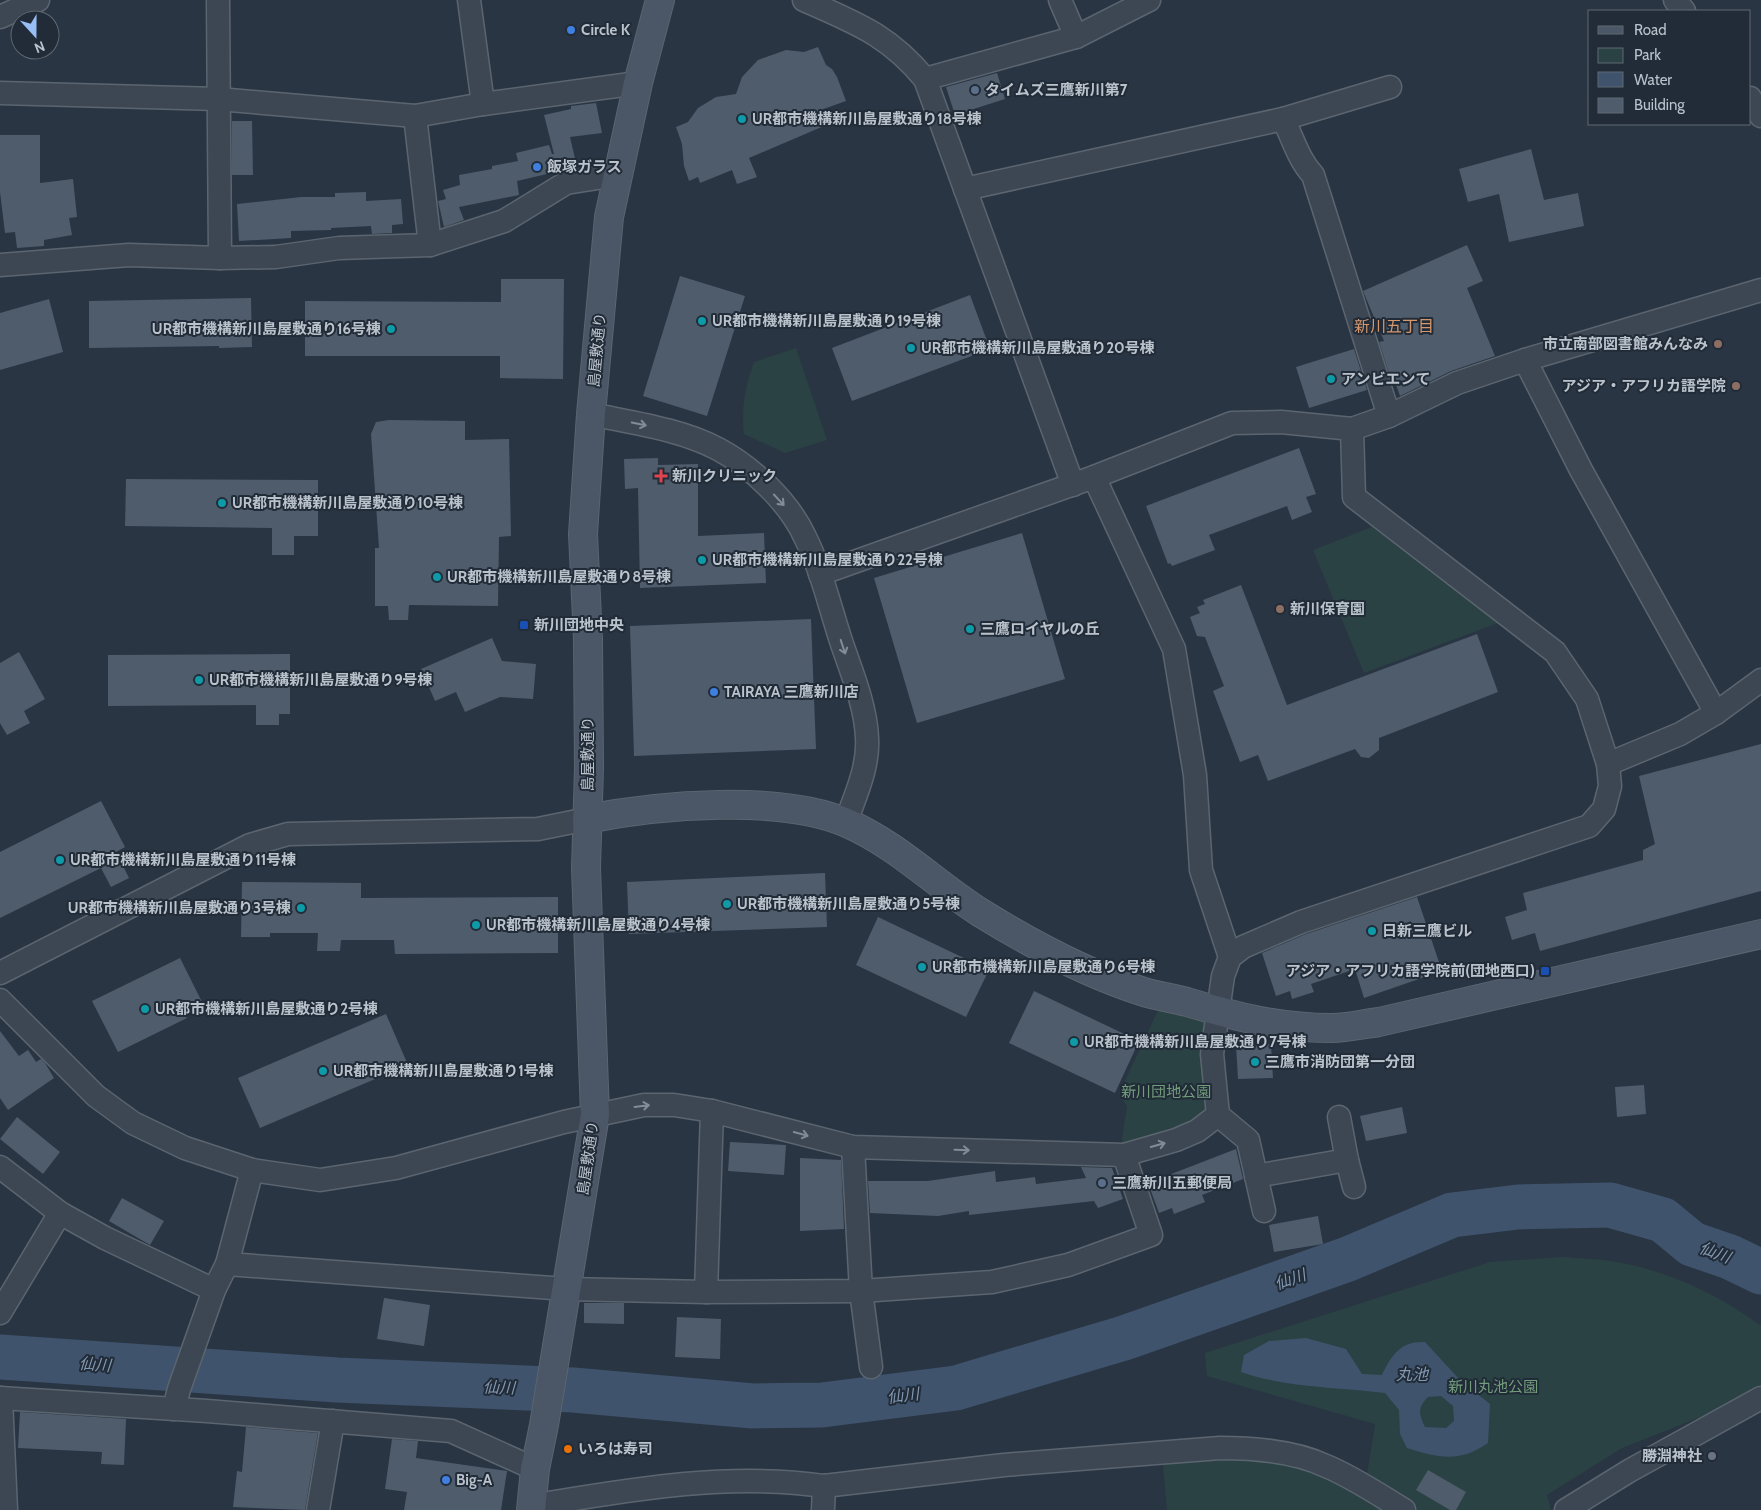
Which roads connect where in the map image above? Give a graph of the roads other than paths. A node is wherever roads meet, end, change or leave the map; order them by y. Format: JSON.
{"nodes":[{"id":1,"x":38,"y":0,"type":"edge"},
{"id":2,"x":218,"y":0,"type":"edge"},
{"id":3,"x":469,"y":0,"type":"edge"},
{"id":4,"x":660,"y":0,"type":"edge"},
{"id":5,"x":804,"y":0,"type":"edge"},
{"id":6,"x":1060,"y":0,"type":"edge"},
{"id":7,"x":1150,"y":0,"type":"edge"},
{"id":8,"x":1675,"y":0,"type":"edge"},
{"id":9,"x":1683,"y":10,"type":"edge"},
{"id":10,"x":0,"y":17,"type":"edge"},
{"id":11,"x":1076,"y":37,"type":"junction"},
{"id":12,"x":925,"y":79,"type":"junction"},
{"id":13,"x":638,"y":83,"type":"junction"},
{"id":14,"x":1390,"y":87,"type":"dead end"},
{"id":15,"x":0,"y":93,"type":"edge"},
{"id":16,"x":218,"y":99,"type":"junction"},
{"id":17,"x":1751,"y":100,"type":"edge"},
{"id":18,"x":483,"y":104,"type":"junction"},
{"id":19,"x":415,"y":116,"type":"junction"},
{"id":20,"x":1761,"y":116,"type":"edge"},
{"id":21,"x":1283,"y":119,"type":"junction"},
{"id":22,"x":617,"y":175,"type":"junction"},
{"id":23,"x":965,"y":189,"type":"junction"},
{"id":24,"x":430,"y":245,"type":"junction"},
{"id":25,"x":220,"y":258,"type":"junction"},
{"id":26,"x":0,"y":265,"type":"edge"},
{"id":27,"x":1761,"y":290,"type":"edge"},
{"id":28,"x":1525,"y":360,"type":"junction"},
{"id":29,"x":591,"y":414,"type":"junction"},
{"id":30,"x":1389,"y":416,"type":"junction"},
{"id":31,"x":1352,"y":429,"type":"junction"},
{"id":32,"x":1084,"y":481,"type":"junction"},
{"id":33,"x":820,"y":574,"type":"junction"},
{"id":34,"x":1761,"y":680,"type":"edge"},
{"id":35,"x":1716,"y":713,"type":"junction"},
{"id":36,"x":1608,"y":764,"type":"junction"},
{"id":37,"x":587,"y":819,"type":"junction"},
{"id":38,"x":846,"y":822,"type":"junction"},
{"id":39,"x":1761,"y":934,"type":"edge"},
{"id":40,"x":1230,"y":957,"type":"junction"},
{"id":41,"x":0,"y":973,"type":"edge"},
{"id":42,"x":0,"y":1000,"type":"edge"},
{"id":43,"x":1217,"y":1012,"type":"junction"},
{"id":44,"x":712,"y":1111,"type":"junction"},
{"id":45,"x":594,"y":1115,"type":"junction"},
{"id":46,"x":1218,"y":1115,"type":"junction"},
{"id":47,"x":1339,"y":1117,"type":"dead end"},
{"id":48,"x":853,"y":1147,"type":"junction"},
{"id":49,"x":1124,"y":1155,"type":"junction"},
{"id":50,"x":1347,"y":1160,"type":"junction"},
{"id":51,"x":0,"y":1167,"type":"edge"},
{"id":52,"x":252,"y":1170,"type":"junction"},
{"id":53,"x":1256,"y":1176,"type":"junction"},
{"id":54,"x":1354,"y":1187,"type":"dead end"},
{"id":55,"x":1264,"y":1212,"type":"dead end"},
{"id":56,"x":60,"y":1213,"type":"junction"},
{"id":57,"x":227,"y":1264,"type":"junction"},
{"id":58,"x":566,"y":1289,"type":"junction"},
{"id":59,"x":214,"y":1290,"type":"junction"},
{"id":60,"x":862,"y":1291,"type":"junction"},
{"id":61,"x":706,"y":1292,"type":"junction"},
{"id":62,"x":0,"y":1313,"type":"edge"},
{"id":63,"x":872,"y":1366,"type":"dead end"},
{"id":64,"x":1,"y":1398,"type":"edge"},
{"id":65,"x":1761,"y":1398,"type":"edge"},
{"id":66,"x":176,"y":1399,"type":"junction"},
{"id":67,"x":333,"y":1421,"type":"junction"},
{"id":68,"x":535,"y":1469,"type":"junction"},
{"id":69,"x":824,"y":1486,"type":"junction"},
{"id":70,"x":531,"y":1508,"type":"edge"},
{"id":71,"x":6,"y":1510,"type":"edge"},
{"id":72,"x":318,"y":1510,"type":"edge"},
{"id":73,"x":823,"y":1510,"type":"edge"},
{"id":74,"x":1404,"y":1510,"type":"edge"},
{"id":75,"x":1566,"y":1510,"type":"edge"}],
"edges":[{"from":1,"to":10,"type":"street"},
{"from":2,"to":16,"type":"street"},
{"from":3,"to":18,"type":"street"},
{"from":4,"to":13,"type":"street","name":"島屋敷通り"},
{"from":5,"to":12,"type":"street"},
{"from":6,"to":11,"type":"street"},
{"from":7,"to":11,"type":"street"},
{"from":8,"to":9,"type":"street"},
{"from":11,"to":12,"type":"street"},
{"from":12,"to":23,"type":"street"},
{"from":13,"to":18,"type":"street"},
{"from":13,"to":22,"type":"street","name":"島屋敷通り"},
{"from":14,"to":21,"type":"street"},
{"from":15,"to":16,"type":"street"},
{"from":16,"to":19,"type":"street"},
{"from":16,"to":25,"type":"street"},
{"from":17,"to":20,"type":"street"},
{"from":18,"to":19,"type":"street"},
{"from":19,"to":24,"type":"street"},
{"from":21,"to":23,"type":"street"},
{"from":21,"to":30,"type":"street"},
{"from":22,"to":24,"type":"street"},
{"from":22,"to":29,"type":"street","name":"島屋敷通り"},
{"from":23,"to":32,"type":"street"},
{"from":24,"to":25,"type":"street"},
{"from":25,"to":26,"type":"street"},
{"from":27,"to":28,"type":"street"},
{"from":28,"to":30,"type":"street"},
{"from":28,"to":35,"type":"street"},
{"from":29,"to":33,"type":"street","one_way":true},
{"from":29,"to":37,"type":"street","name":"島屋敷通り"},
{"from":30,"to":31,"type":"street"},
{"from":31,"to":32,"type":"street"},
{"from":31,"to":36,"type":"street"},
{"from":32,"to":33,"type":"street"},
{"from":32,"to":40,"type":"street"},
{"from":33,"to":38,"type":"street","one_way":true},
{"from":34,"to":35,"type":"street"},
{"from":35,"to":36,"type":"street"},
{"from":36,"to":40,"type":"street"},
{"from":37,"to":38,"type":"street"},
{"from":37,"to":41,"type":"street"},
{"from":37,"to":45,"type":"street","name":"島屋敷通り"},
{"from":38,"to":43,"type":"street"},
{"from":39,"to":43,"type":"street"},
{"from":40,"to":43,"type":"street"},
{"from":42,"to":52,"type":"street"},
{"from":43,"to":46,"type":"street"},
{"from":45,"to":44,"type":"street","one_way":true},
{"from":44,"to":48,"type":"street","one_way":true},
{"from":44,"to":61,"type":"street"},
{"from":45,"to":52,"type":"street"},
{"from":45,"to":58,"type":"street","name":"島屋敷通り"},
{"from":49,"to":46,"type":"street","one_way":true},
{"from":46,"to":53,"type":"street"},
{"from":47,"to":50,"type":"street"},
{"from":48,"to":49,"type":"street","one_way":true},
{"from":48,"to":60,"type":"street"},
{"from":49,"to":60,"type":"street"},
{"from":50,"to":53,"type":"street"},
{"from":50,"to":54,"type":"street"},
{"from":51,"to":56,"type":"street"},
{"from":52,"to":57,"type":"street"},
{"from":53,"to":55,"type":"street"},
{"from":56,"to":59,"type":"street"},
{"from":56,"to":62,"type":"street"},
{"from":57,"to":58,"type":"street"},
{"from":57,"to":59,"type":"street"},
{"from":58,"to":61,"type":"street"},
{"from":58,"to":68,"type":"street","name":"島屋敷通り"},
{"from":59,"to":66,"type":"street"},
{"from":60,"to":61,"type":"street"},
{"from":60,"to":63,"type":"street"},
{"from":64,"to":66,"type":"street"},
{"from":64,"to":71,"type":"street"},
{"from":65,"to":75,"type":"street"},
{"from":66,"to":67,"type":"street"},
{"from":67,"to":68,"type":"street"},
{"from":67,"to":72,"type":"street"},
{"from":68,"to":70,"type":"street","name":"島屋敷通り"},
{"from":69,"to":70,"type":"street"},
{"from":69,"to":73,"type":"street"},
{"from":69,"to":74,"type":"street"}]}
